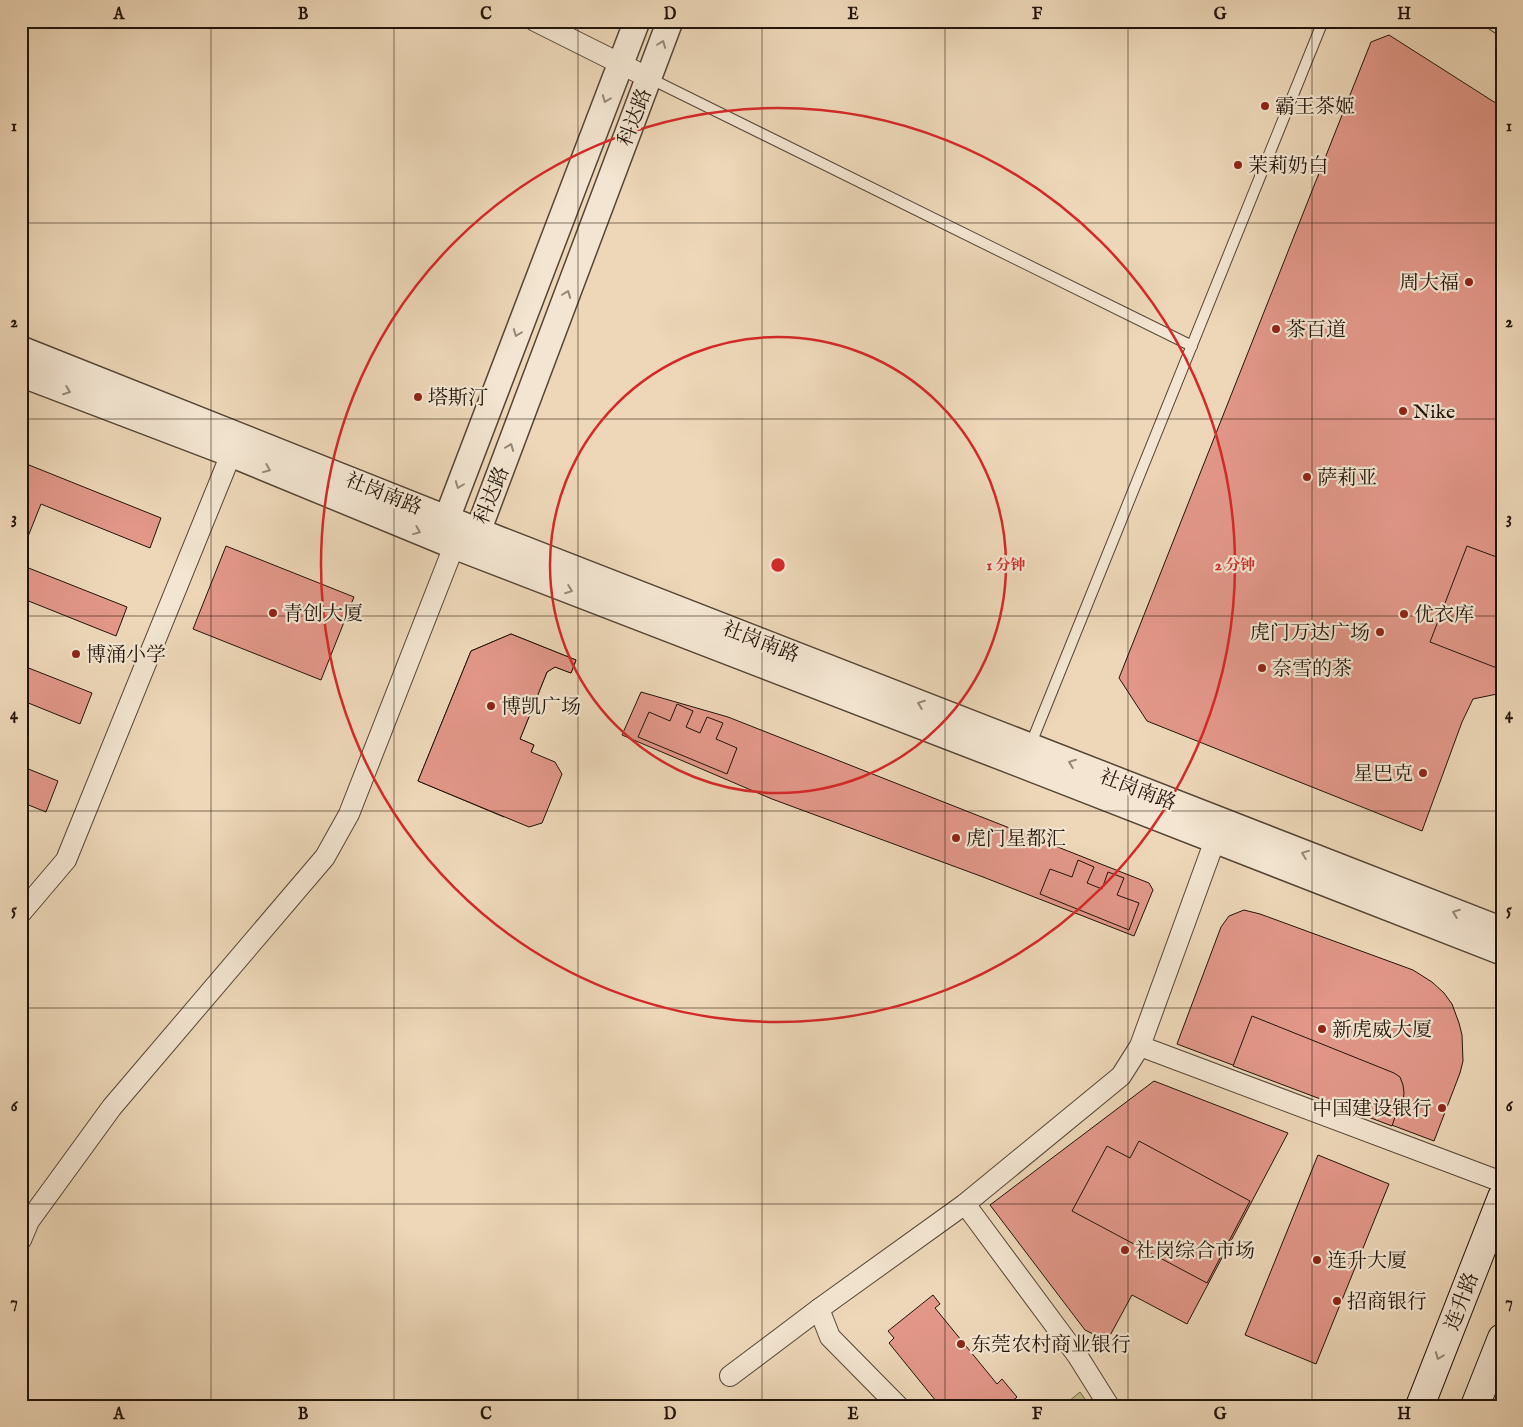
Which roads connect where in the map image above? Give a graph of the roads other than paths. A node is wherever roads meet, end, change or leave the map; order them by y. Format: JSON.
{"nodes":[{"id":1,"x":535,"y":21,"type":"edge"},
{"id":2,"x":637,"y":21,"type":"edge"},
{"id":3,"x":670,"y":21,"type":"edge"},
{"id":4,"x":1323,"y":21,"type":"edge"},
{"id":5,"x":1496,"y":21,"type":"edge"},
{"id":6,"x":1502,"y":24,"type":"edge"},
{"id":7,"x":620,"y":64,"type":"junction"},
{"id":8,"x":649,"y":78,"type":"junction"},
{"id":9,"x":1192,"y":346,"type":"junction"},
{"id":10,"x":21,"y":349,"type":"edge"},
{"id":11,"x":21,"y":374,"type":"edge"},
{"id":12,"x":231,"y":454,"type":"junction"},
{"id":13,"x":446,"y":518,"type":"junction"},
{"id":14,"x":478,"y":531,"type":"junction"},
{"id":15,"x":454,"y":546,"type":"junction"},
{"id":16,"x":1026,"y":756,"type":"junction"},
{"id":17,"x":1215,"y":840,"type":"junction"},
{"id":18,"x":21,"y":913,"type":"edge"},
{"id":19,"x":1502,"y":930,"type":"edge"},
{"id":20,"x":1502,"y":952,"type":"edge"},
{"id":21,"x":1140,"y":1046,"type":"junction"},
{"id":22,"x":1502,"y":1182,"type":"edge"},
{"id":23,"x":1502,"y":1197,"type":"edge"},
{"id":24,"x":965,"y":1204,"type":"junction"},
{"id":25,"x":21,"y":1240,"type":"edge"},
{"id":26,"x":819,"y":1309,"type":"junction"},
{"id":27,"x":1502,"y":1338,"type":"edge"},
{"id":28,"x":730,"y":1376,"type":"dead end"},
{"id":29,"x":898,"y":1406,"type":"edge"},
{"id":30,"x":1109,"y":1406,"type":"edge"},
{"id":31,"x":1420,"y":1406,"type":"edge"},
{"id":32,"x":1475,"y":1406,"type":"edge"}],
"edges":[{"from":1,"to":7,"type":"street"},
{"from":2,"to":7,"type":"street","name":"科达路"},
{"from":8,"to":3,"type":"street","name":"科达路","one_way":true},
{"from":4,"to":9,"type":"lane"},
{"from":5,"to":6,"type":"street"},
{"from":7,"to":8,"type":"street"},
{"from":7,"to":13,"type":"street","name":"科达路","one_way":true},
{"from":8,"to":9,"type":"lane"},
{"from":14,"to":8,"type":"street","name":"科达路","one_way":true},
{"from":9,"to":16,"type":"lane"},
{"from":10,"to":13,"type":"street","name":"社岗南路"},
{"from":11,"to":12,"type":"street","name":"社岗南路","one_way":true},
{"from":12,"to":15,"type":"street","name":"社岗南路","one_way":true},
{"from":12,"to":18,"type":"street"},
{"from":13,"to":14,"type":"street","name":"社岗南路"},
{"from":13,"to":15,"type":"street","name":"科达路"},
{"from":14,"to":15,"type":"street","name":"科达路"},
{"from":16,"to":14,"type":"street","name":"社岗南路","one_way":true},
{"from":15,"to":16,"type":"street","name":"社岗南路","one_way":true},
{"from":15,"to":25,"type":"street"},
{"from":16,"to":17,"type":"street","name":"社岗南路"},
{"from":19,"to":16,"type":"street","name":"社岗南路","one_way":true},
{"from":17,"to":20,"type":"street","name":"社岗南路"},
{"from":17,"to":21,"type":"street"},
{"from":21,"to":22,"type":"street"},
{"from":21,"to":24,"type":"street"},
{"from":23,"to":31,"type":"main road","name":"连升路","one_way":true},
{"from":24,"to":26,"type":"street"},
{"from":24,"to":30,"type":"street"},
{"from":26,"to":28,"type":"street"},
{"from":26,"to":29,"type":"street"},
{"from":27,"to":32,"type":"main road"}]}
